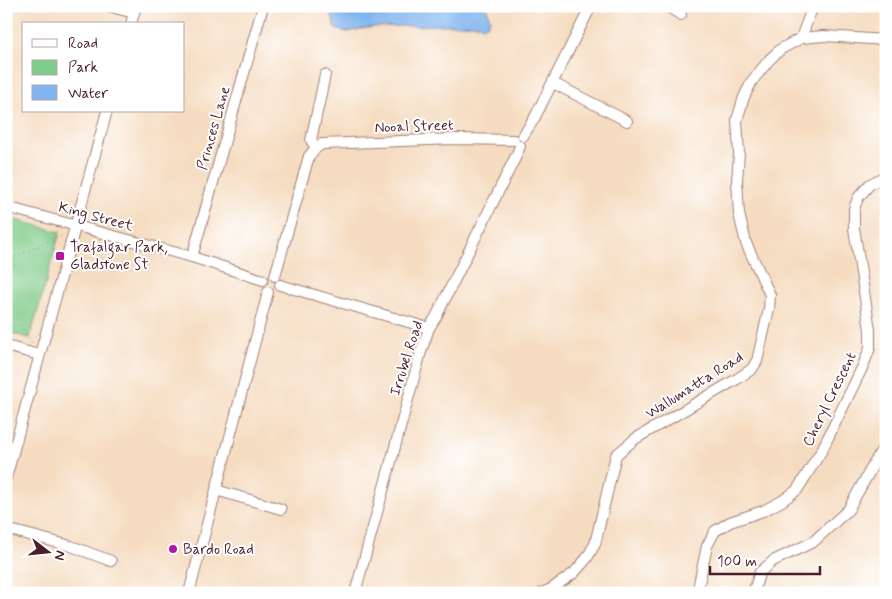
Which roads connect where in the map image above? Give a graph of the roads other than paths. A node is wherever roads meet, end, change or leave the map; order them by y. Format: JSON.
{"nodes":[{"id":1,"x":108,"y":6,"type":"edge"},
{"id":2,"x":263,"y":6,"type":"edge"},
{"id":3,"x":591,"y":6,"type":"edge"},
{"id":4,"x":667,"y":6,"type":"edge"},
{"id":5,"x":813,"y":6,"type":"edge"},
{"id":6,"x":134,"y":14,"type":"edge"},
{"id":7,"x":681,"y":15,"type":"dead end"},
{"id":8,"x":801,"y":38,"type":"junction"},
{"id":9,"x":886,"y":40,"type":"edge"},
{"id":10,"x":325,"y":75,"type":"dead end"},
{"id":11,"x":552,"y":82,"type":"junction"},
{"id":12,"x":107,"y":112,"type":"edge"},
{"id":13,"x":627,"y":121,"type":"dead end"},
{"id":14,"x":519,"y":141,"type":"junction"},
{"id":15,"x":316,"y":148,"type":"junction"},
{"id":16,"x":886,"y":176,"type":"edge"},
{"id":17,"x":6,"y":207,"type":"edge"},
{"id":18,"x":74,"y":226,"type":"junction"},
{"id":19,"x":192,"y":257,"type":"junction"},
{"id":20,"x":275,"y":276,"type":"junction"},
{"id":21,"x":264,"y":280,"type":"junction"},
{"id":22,"x":280,"y":285,"type":"junction"},
{"id":23,"x":268,"y":292,"type":"junction"},
{"id":24,"x":429,"y":328,"type":"junction"},
{"id":25,"x":6,"y":346,"type":"edge"},
{"id":26,"x":39,"y":355,"type":"junction"},
{"id":27,"x":882,"y":451,"type":"dead end"},
{"id":28,"x":6,"y":478,"type":"edge"},
{"id":29,"x":216,"y":490,"type":"junction"},
{"id":30,"x":281,"y":508,"type":"dead end"},
{"id":31,"x":6,"y":528,"type":"edge"},
{"id":32,"x":111,"y":561,"type":"dead end"},
{"id":33,"x":189,"y":593,"type":"edge"},
{"id":34,"x":356,"y":593,"type":"edge"},
{"id":35,"x":542,"y":593,"type":"edge"},
{"id":36,"x":697,"y":593,"type":"edge"},
{"id":37,"x":753,"y":593,"type":"edge"}],
"edges":[{"from":1,"to":6,"type":"street"},
{"from":2,"to":19,"type":"street","name":"Princes Lane"},
{"from":3,"to":11,"type":"street","name":"Irrubel Road"},
{"from":4,"to":7,"type":"street"},
{"from":5,"to":8,"type":"street"},
{"from":8,"to":9,"type":"street","name":"Wallumatta Road"},
{"from":8,"to":35,"type":"street","name":"Wallumatta Road"},
{"from":10,"to":15,"type":"street"},
{"from":11,"to":13,"type":"street"},
{"from":11,"to":14,"type":"street","name":"Irrubel Road"},
{"from":12,"to":18,"type":"street"},
{"from":14,"to":15,"type":"street","name":"Nooal Street"},
{"from":14,"to":24,"type":"street","name":"Irrubel Road"},
{"from":15,"to":20,"type":"street"},
{"from":16,"to":36,"type":"street","name":"Cheryl Crescent"},
{"from":17,"to":18,"type":"street","name":"King Street"},
{"from":18,"to":19,"type":"street","name":"King Street"},
{"from":18,"to":26,"type":"street"},
{"from":19,"to":21,"type":"street","name":"King Street"},
{"from":20,"to":21,"type":"street"},
{"from":20,"to":22,"type":"street"},
{"from":21,"to":23,"type":"street"},
{"from":22,"to":23,"type":"street"},
{"from":22,"to":24,"type":"street"},
{"from":23,"to":29,"type":"street"},
{"from":24,"to":34,"type":"street","name":"Irrubel Road"},
{"from":25,"to":26,"type":"street"},
{"from":26,"to":28,"type":"street"},
{"from":27,"to":37,"type":"street"},
{"from":29,"to":30,"type":"street"},
{"from":29,"to":33,"type":"street"},
{"from":31,"to":32,"type":"street"}]}
